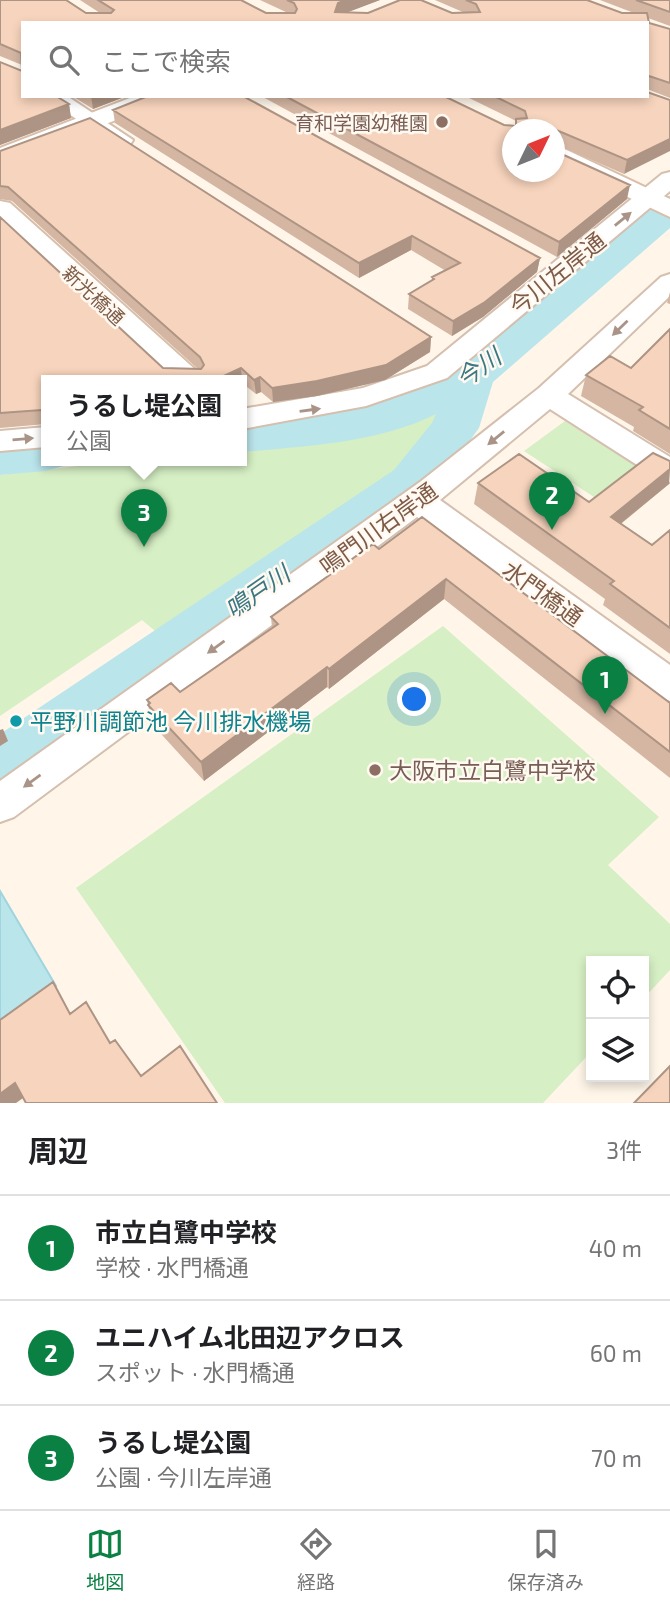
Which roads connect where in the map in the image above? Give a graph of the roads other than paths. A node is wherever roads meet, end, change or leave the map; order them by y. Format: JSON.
{"nodes":[{"id":1,"x":56,"y":98,"type":"edge"},
{"id":2,"x":152,"y":98,"type":"edge"},
{"id":3,"x":92,"y":121,"type":"junction"},
{"id":4,"x":139,"y":151,"type":"edge"},
{"id":5,"x":565,"y":156,"type":"edge"},
{"id":6,"x":0,"y":157,"type":"edge"},
{"id":7,"x":662,"y":196,"type":"edge"},
{"id":8,"x":0,"y":209,"type":"edge"},
{"id":9,"x":670,"y":282,"type":"edge"},
{"id":10,"x":434,"y":340,"type":"dead end"},
{"id":11,"x":457,"y":355,"type":"junction"},
{"id":12,"x":180,"y":375,"type":"edge"},
{"id":13,"x":549,"y":395,"type":"junction"},
{"id":14,"x":247,"y":418,"type":"edge"},
{"id":15,"x":41,"y":437,"type":"edge"},
{"id":16,"x":0,"y":441,"type":"edge"},
{"id":17,"x":670,"y":471,"type":"edge"},
{"id":18,"x":417,"y":500,"type":"junction"},
{"id":19,"x":670,"y":685,"type":"edge"},
{"id":20,"x":0,"y":804,"type":"edge"}],
"edges":[{"from":1,"to":3,"type":"street"},
{"from":2,"to":3,"type":"street"},
{"from":3,"to":4,"type":"street"},
{"from":3,"to":6,"type":"street"},
{"from":5,"to":7,"type":"street"},
{"from":11,"to":7,"type":"street","name":"今川左岸通","one_way":true},
{"from":8,"to":12,"type":"street","name":"新光橋通"},
{"from":9,"to":13,"type":"street","name":"鳴門川右岸通","one_way":true},
{"from":10,"to":11,"type":"street"},
{"from":14,"to":11,"type":"street","name":"今川左岸通","one_way":true},
{"from":13,"to":17,"type":"street"},
{"from":13,"to":18,"type":"street","name":"鳴門川右岸通","one_way":true},
{"from":16,"to":15,"type":"street","one_way":true},
{"from":18,"to":19,"type":"street","name":"水門橋通"},
{"from":18,"to":20,"type":"street","name":"鳴門川右岸通","one_way":true}]}
